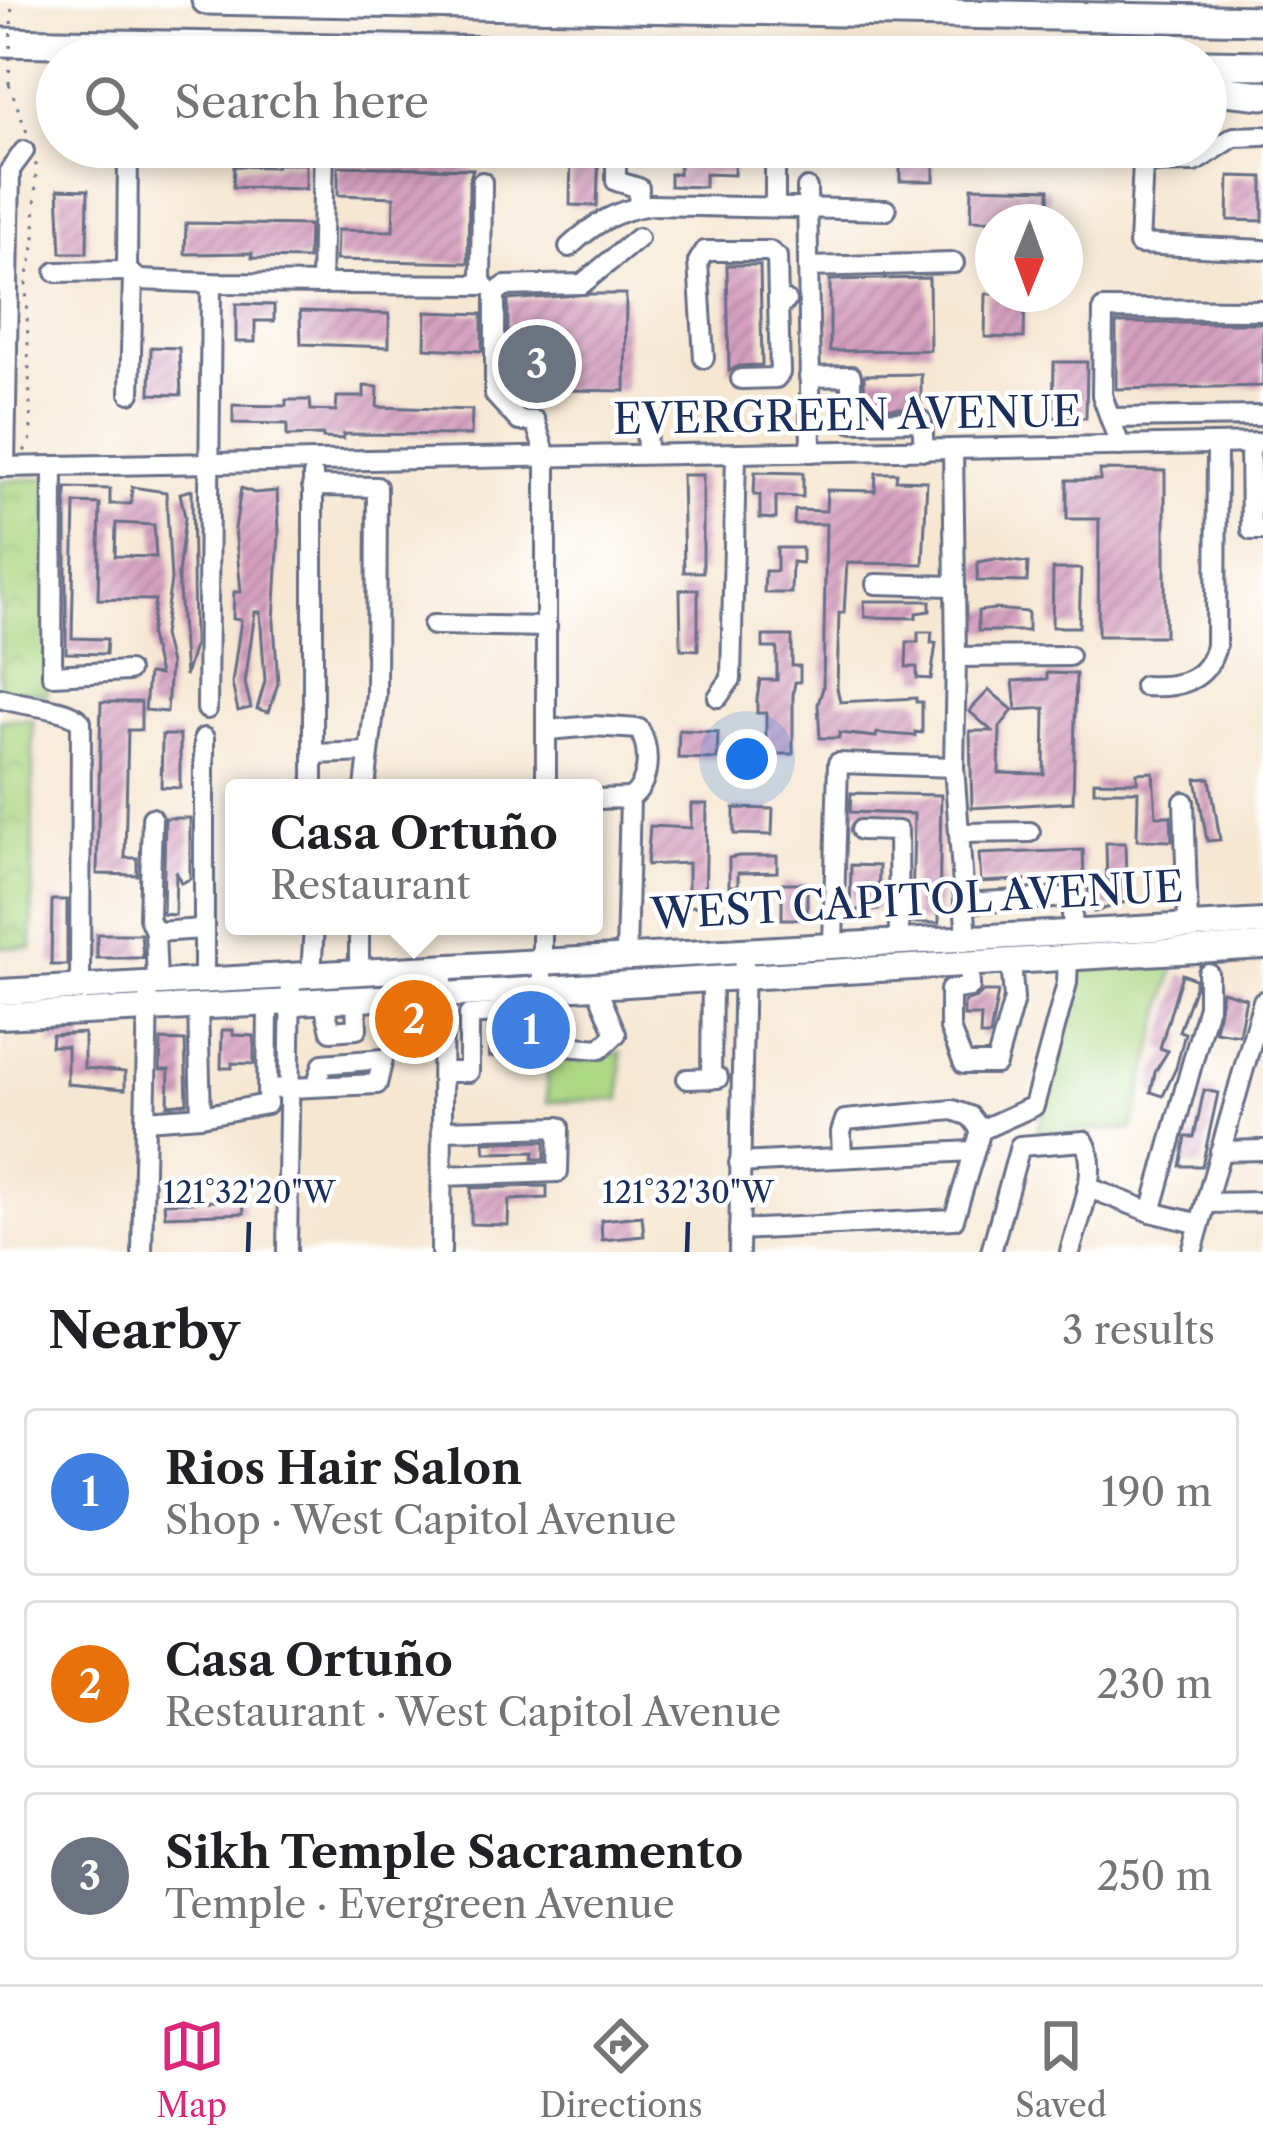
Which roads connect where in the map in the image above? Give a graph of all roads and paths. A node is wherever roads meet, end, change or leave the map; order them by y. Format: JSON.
{"nodes":[{"id":1,"x":12,"y":0,"type":"edge"},
{"id":2,"x":206,"y":0,"type":"edge"},
{"id":3,"x":1263,"y":3,"type":"edge"},
{"id":4,"x":1058,"y":16,"type":"junction"},
{"id":5,"x":1263,"y":20,"type":"edge"},
{"id":6,"x":0,"y":42,"type":"edge"},
{"id":7,"x":36,"y":43,"type":"edge"},
{"id":8,"x":1227,"y":64,"type":"edge"},
{"id":9,"x":1263,"y":65,"type":"edge"},
{"id":10,"x":1227,"y":91,"type":"edge"},
{"id":11,"x":1263,"y":95,"type":"edge"},
{"id":12,"x":1263,"y":136,"type":"edge"},
{"id":13,"x":1227,"y":142,"type":"edge"},
{"id":14,"x":24,"y":151,"type":"dead end"},
{"id":15,"x":36,"y":157,"type":"edge"},
{"id":16,"x":37,"y":168,"type":"edge"},
{"id":17,"x":128,"y":168,"type":"edge"},
{"id":18,"x":323,"y":168,"type":"edge"},
{"id":19,"x":616,"y":168,"type":"edge"},
{"id":20,"x":776,"y":168,"type":"edge"},
{"id":21,"x":1143,"y":168,"type":"edge"},
{"id":22,"x":482,"y":182,"type":"dead end"},
{"id":23,"x":807,"y":188,"type":"dead end"},
{"id":24,"x":638,"y":198,"type":"junction"},
{"id":25,"x":775,"y":208,"type":"junction"},
{"id":26,"x":807,"y":209,"type":"junction"},
{"id":27,"x":886,"y":210,"type":"dead end"},
{"id":28,"x":638,"y":238,"type":"dead end"},
{"id":29,"x":569,"y":248,"type":"dead end"},
{"id":30,"x":1263,"y":250,"type":"edge"},
{"id":31,"x":954,"y":263,"type":"dead end"},
{"id":32,"x":808,"y":267,"type":"junction"},
{"id":33,"x":56,"y":272,"type":"dead end"},
{"id":34,"x":130,"y":273,"type":"junction"},
{"id":35,"x":211,"y":283,"type":"junction"},
{"id":36,"x":320,"y":284,"type":"junction"},
{"id":37,"x":808,"y":300,"type":"junction"},
{"id":38,"x":778,"y":301,"type":"junction"},
{"id":39,"x":1263,"y":310,"type":"edge"},
{"id":40,"x":704,"y":358,"type":"dead end"},
{"id":41,"x":809,"y":377,"type":"junction"},
{"id":42,"x":742,"y":379,"type":"dead end"},
{"id":43,"x":130,"y":393,"type":"dead end"},
{"id":44,"x":1263,"y":416,"type":"edge"},
{"id":45,"x":1110,"y":418,"type":"junction"},
{"id":46,"x":646,"y":422,"type":"dead end"},
{"id":47,"x":1217,"y":444,"type":"junction"},
{"id":48,"x":1256,"y":444,"type":"edge"},
{"id":49,"x":1120,"y":446,"type":"junction"},
{"id":50,"x":924,"y":450,"type":"junction"},
{"id":51,"x":953,"y":450,"type":"junction"},
{"id":52,"x":811,"y":452,"type":"junction"},
{"id":53,"x":736,"y":453,"type":"junction"},
{"id":54,"x":647,"y":454,"type":"junction"},
{"id":55,"x":546,"y":456,"type":"junction"},
{"id":56,"x":378,"y":459,"type":"junction"},
{"id":57,"x":313,"y":460,"type":"junction"},
{"id":58,"x":208,"y":462,"type":"junction"},
{"id":59,"x":53,"y":466,"type":"junction"},
{"id":60,"x":3,"y":467,"type":"edge"},
{"id":61,"x":312,"y":486,"type":"junction"},
{"id":62,"x":377,"y":487,"type":"junction"},
{"id":63,"x":1263,"y":530,"type":"edge"},
{"id":64,"x":876,"y":584,"type":"dead end"},
{"id":65,"x":953,"y":586,"type":"junction"},
{"id":66,"x":433,"y":626,"type":"dead end"},
{"id":67,"x":547,"y":627,"type":"junction"},
{"id":68,"x":1069,"y":656,"type":"dead end"},
{"id":69,"x":956,"y":657,"type":"junction"},
{"id":70,"x":128,"y":671,"type":"dead end"},
{"id":71,"x":1144,"y":686,"type":"dead end"},
{"id":72,"x":718,"y":697,"type":"dead end"},
{"id":73,"x":0,"y":698,"type":"edge"},
{"id":74,"x":207,"y":709,"type":"dead end"},
{"id":75,"x":548,"y":730,"type":"junction"},
{"id":76,"x":204,"y":738,"type":"dead end"},
{"id":77,"x":369,"y":752,"type":"junction"},
{"id":78,"x":313,"y":754,"type":"junction"},
{"id":79,"x":954,"y":767,"type":"junction"},
{"id":80,"x":313,"y":779,"type":"edge"},
{"id":81,"x":366,"y":779,"type":"edge"},
{"id":82,"x":546,"y":779,"type":"edge"},
{"id":83,"x":630,"y":798,"type":"junction"},
{"id":84,"x":603,"y":799,"type":"edge"},
{"id":85,"x":1184,"y":802,"type":"dead end"},
{"id":86,"x":152,"y":818,"type":"dead end"},
{"id":87,"x":861,"y":830,"type":"dead end"},
{"id":88,"x":1030,"y":832,"type":"dead end"},
{"id":89,"x":959,"y":833,"type":"junction"},
{"id":90,"x":964,"y":903,"type":"junction"},
{"id":91,"x":1263,"y":922,"type":"edge"},
{"id":92,"x":1188,"y":925,"type":"junction"},
{"id":93,"x":204,"y":929,"type":"junction"},
{"id":94,"x":1073,"y":930,"type":"junction"},
{"id":95,"x":154,"y":932,"type":"junction"},
{"id":96,"x":311,"y":935,"type":"edge"},
{"id":97,"x":359,"y":935,"type":"edge"},
{"id":98,"x":542,"y":935,"type":"edge"},
{"id":99,"x":899,"y":942,"type":"junction"},
{"id":100,"x":832,"y":945,"type":"junction"},
{"id":101,"x":1263,"y":946,"type":"edge"},
{"id":102,"x":745,"y":948,"type":"junction"},
{"id":103,"x":968,"y":951,"type":"junction"},
{"id":104,"x":626,"y":955,"type":"junction"},
{"id":105,"x":1068,"y":957,"type":"junction"},
{"id":106,"x":1011,"y":961,"type":"junction"},
{"id":107,"x":541,"y":962,"type":"junction"},
{"id":108,"x":443,"y":966,"type":"junction"},
{"id":109,"x":359,"y":971,"type":"junction"},
{"id":110,"x":1208,"y":973,"type":"dead end"},
{"id":111,"x":744,"y":976,"type":"junction"},
{"id":112,"x":712,"y":978,"type":"junction"},
{"id":113,"x":204,"y":979,"type":"junction"},
{"id":114,"x":152,"y":982,"type":"junction"},
{"id":115,"x":596,"y":984,"type":"junction"},
{"id":116,"x":80,"y":987,"type":"junction"},
{"id":117,"x":291,"y":989,"type":"junction"},
{"id":118,"x":0,"y":992,"type":"edge"},
{"id":119,"x":444,"y":995,"type":"junction"},
{"id":120,"x":547,"y":998,"type":"junction"},
{"id":121,"x":1263,"y":1001,"type":"edge"},
{"id":122,"x":199,"y":1007,"type":"junction"},
{"id":123,"x":148,"y":1011,"type":"junction"},
{"id":124,"x":0,"y":1016,"type":"edge"},
{"id":125,"x":443,"y":1072,"type":"junction"},
{"id":126,"x":711,"y":1078,"type":"junction"},
{"id":127,"x":741,"y":1078,"type":"junction"},
{"id":128,"x":687,"y":1079,"type":"dead end"},
{"id":129,"x":316,"y":1086,"type":"dead end"},
{"id":130,"x":290,"y":1088,"type":"junction"},
{"id":131,"x":268,"y":1089,"type":"junction"},
{"id":132,"x":201,"y":1116,"type":"junction"},
{"id":133,"x":145,"y":1120,"type":"junction"},
{"id":134,"x":442,"y":1130,"type":"junction"},
{"id":135,"x":981,"y":1130,"type":"junction"},
{"id":136,"x":1263,"y":1150,"type":"edge"},
{"id":137,"x":972,"y":1151,"type":"junction"},
{"id":138,"x":1220,"y":1151,"type":"junction"},
{"id":139,"x":842,"y":1157,"type":"junction"},
{"id":140,"x":739,"y":1163,"type":"junction"},
{"id":141,"x":442,"y":1176,"type":"junction"},
{"id":142,"x":1087,"y":1187,"type":"junction"},
{"id":143,"x":1263,"y":1202,"type":"edge"},
{"id":144,"x":1206,"y":1204,"type":"junction"},
{"id":145,"x":1150,"y":1212,"type":"junction"},
{"id":146,"x":1200,"y":1224,"type":"junction"},
{"id":147,"x":739,"y":1230,"type":"junction"},
{"id":148,"x":142,"y":1252,"type":"edge"},
{"id":149,"x":287,"y":1252,"type":"edge"},
{"id":150,"x":441,"y":1252,"type":"edge"},
{"id":151,"x":739,"y":1252,"type":"edge"},
{"id":152,"x":991,"y":1252,"type":"edge"},
{"id":153,"x":1070,"y":1252,"type":"edge"},
{"id":154,"x":1192,"y":1252,"type":"edge"}],
"edges":[{"from":1,"to":15,"type":"path","bridge":true},
{"from":2,"to":4,"type":"highway"},
{"from":3,"to":4,"type":"highway"},
{"from":4,"to":5,"type":"highway"},
{"from":6,"to":7,"type":"highway"},
{"from":8,"to":9,"type":"highway"},
{"from":10,"to":11,"type":"highway"},
{"from":12,"to":13,"type":"street"},
{"from":14,"to":60,"type":"street"},
{"from":16,"to":60,"type":"path","bridge":true},
{"from":17,"to":34,"type":"street"},
{"from":18,"to":36,"type":"street"},
{"from":19,"to":24,"type":"street"},
{"from":20,"to":25,"type":"street"},
{"from":21,"to":30,"type":"street"},
{"from":22,"to":36,"type":"street"},
{"from":23,"to":26,"type":"street"},
{"from":24,"to":25,"type":"street"},
{"from":24,"to":29,"type":"street"},
{"from":25,"to":26,"type":"street"},
{"from":26,"to":27,"type":"street"},
{"from":26,"to":32,"type":"street"},
{"from":28,"to":55,"type":"street"},
{"from":31,"to":32,"type":"street"},
{"from":32,"to":37,"type":"street"},
{"from":33,"to":34,"type":"street"},
{"from":34,"to":35,"type":"street"},
{"from":34,"to":43,"type":"street"},
{"from":35,"to":36,"type":"street"},
{"from":35,"to":58,"type":"street"},
{"from":37,"to":38,"type":"street"},
{"from":37,"to":41,"type":"street"},
{"from":38,"to":40,"type":"street"},
{"from":38,"to":42,"type":"street"},
{"from":39,"to":45,"type":"street"},
{"from":41,"to":50,"type":"street"},
{"from":41,"to":52,"type":"street"},
{"from":44,"to":45,"type":"street"},
{"from":45,"to":49,"type":"street"},
{"from":46,"to":54,"type":"street"},
{"from":47,"to":48,"type":"street","name":"EVERGREEN AVENUE"},
{"from":47,"to":49,"type":"street","name":"EVERGREEN AVENUE"},
{"from":47,"to":71,"type":"street"},
{"from":48,"to":63,"type":"street"},
{"from":49,"to":51,"type":"street","name":"EVERGREEN AVENUE"},
{"from":50,"to":51,"type":"street","name":"EVERGREEN AVENUE"},
{"from":50,"to":52,"type":"street","name":"EVERGREEN AVENUE"},
{"from":51,"to":65,"type":"street"},
{"from":52,"to":53,"type":"street","name":"EVERGREEN AVENUE"},
{"from":53,"to":54,"type":"street","name":"EVERGREEN AVENUE"},
{"from":53,"to":72,"type":"street"},
{"from":54,"to":55,"type":"street","name":"EVERGREEN AVENUE"},
{"from":55,"to":56,"type":"street","name":"EVERGREEN AVENUE"},
{"from":55,"to":67,"type":"street"},
{"from":56,"to":57,"type":"street","name":"EVERGREEN AVENUE"},
{"from":56,"to":62,"type":"street"},
{"from":57,"to":58,"type":"street","name":"EVERGREEN AVENUE"},
{"from":57,"to":61,"type":"street"},
{"from":58,"to":59,"type":"street","name":"EVERGREEN AVENUE"},
{"from":58,"to":74,"type":"street"},
{"from":59,"to":60,"type":"street","name":"EVERGREEN AVENUE"},
{"from":59,"to":70,"type":"street"},
{"from":61,"to":62,"type":"street"},
{"from":61,"to":78,"type":"street"},
{"from":62,"to":77,"type":"street"},
{"from":64,"to":65,"type":"street"},
{"from":65,"to":69,"type":"street"},
{"from":66,"to":67,"type":"street"},
{"from":67,"to":75,"type":"street"},
{"from":68,"to":69,"type":"street"},
{"from":69,"to":79,"type":"street"},
{"from":73,"to":116,"type":"street"},
{"from":75,"to":82,"type":"street"},
{"from":75,"to":83,"type":"street"},
{"from":76,"to":93,"type":"street"},
{"from":77,"to":78,"type":"street"},
{"from":77,"to":81,"type":"street"},
{"from":78,"to":80,"type":"street"},
{"from":79,"to":89,"type":"street"},
{"from":79,"to":100,"type":"street"},
{"from":83,"to":84,"type":"street"},
{"from":83,"to":104,"type":"street"},
{"from":85,"to":92,"type":"street"},
{"from":86,"to":95,"type":"street"},
{"from":87,"to":99,"type":"street"},
{"from":88,"to":89,"type":"street"},
{"from":89,"to":90,"type":"street"},
{"from":90,"to":94,"type":"street"},
{"from":90,"to":103,"type":"street"},
{"from":91,"to":92,"type":"main road","name":"WEST CAPITOL AVENUE"},
{"from":92,"to":94,"type":"main road","name":"WEST CAPITOL AVENUE"},
{"from":93,"to":95,"type":"street"},
{"from":93,"to":113,"type":"street"},
{"from":94,"to":103,"type":"main road","name":"WEST CAPITOL AVENUE"},
{"from":95,"to":114,"type":"street"},
{"from":96,"to":117,"type":"street"},
{"from":97,"to":109,"type":"street"},
{"from":98,"to":107,"type":"street"},
{"from":99,"to":100,"type":"main road","name":"WEST CAPITOL AVENUE"},
{"from":99,"to":103,"type":"main road","name":"WEST CAPITOL AVENUE"},
{"from":100,"to":102,"type":"main road","name":"WEST CAPITOL AVENUE"},
{"from":101,"to":105,"type":"main road","name":"WEST CAPITOL AVENUE"},
{"from":102,"to":104,"type":"main road","name":"WEST CAPITOL AVENUE"},
{"from":102,"to":111,"type":"street"},
{"from":103,"to":106,"type":"main road","name":"WEST CAPITOL AVENUE"},
{"from":103,"to":106,"type":"street"},
{"from":103,"to":111,"type":"main road","name":"WEST CAPITOL AVENUE"},
{"from":104,"to":107,"type":"main road","name":"WEST CAPITOL AVENUE"},
{"from":105,"to":106,"type":"main road","name":"WEST CAPITOL AVENUE"},
{"from":105,"to":135,"type":"street"},
{"from":107,"to":108,"type":"main road","name":"WEST CAPITOL AVENUE"},
{"from":107,"to":120,"type":"street"},
{"from":108,"to":109,"type":"main road","name":"WEST CAPITOL AVENUE"},
{"from":108,"to":119,"type":"street"},
{"from":109,"to":117,"type":"main road","name":"WEST CAPITOL AVENUE"},
{"from":110,"to":145,"type":"street"},
{"from":111,"to":112,"type":"main road","name":"WEST CAPITOL AVENUE"},
{"from":111,"to":127,"type":"street"},
{"from":112,"to":115,"type":"main road","name":"WEST CAPITOL AVENUE"},
{"from":112,"to":126,"type":"street"},
{"from":113,"to":114,"type":"main road","name":"WEST CAPITOL AVENUE"},
{"from":113,"to":117,"type":"main road","name":"WEST CAPITOL AVENUE"},
{"from":114,"to":116,"type":"main road","name":"WEST CAPITOL AVENUE"},
{"from":114,"to":123,"type":"street"},
{"from":115,"to":120,"type":"main road","name":"WEST CAPITOL AVENUE"},
{"from":115,"to":120,"type":"street"},
{"from":116,"to":118,"type":"main road","name":"WEST CAPITOL AVENUE"},
{"from":117,"to":119,"type":"main road","name":"WEST CAPITOL AVENUE"},
{"from":117,"to":122,"type":"main road","name":"WEST CAPITOL AVENUE"},
{"from":117,"to":130,"type":"street"},
{"from":117,"to":131,"type":"street"},
{"from":119,"to":120,"type":"main road","name":"WEST CAPITOL AVENUE"},
{"from":119,"to":125,"type":"street"},
{"from":120,"to":125,"type":"street"},
{"from":121,"to":138,"type":"street"},
{"from":122,"to":123,"type":"main road","name":"WEST CAPITOL AVENUE"},
{"from":122,"to":132,"type":"street"},
{"from":123,"to":124,"type":"main road","name":"WEST CAPITOL AVENUE"},
{"from":123,"to":133,"type":"street"},
{"from":125,"to":134,"type":"street"},
{"from":126,"to":127,"type":"street"},
{"from":126,"to":128,"type":"street"},
{"from":127,"to":140,"type":"street"},
{"from":129,"to":130,"type":"street"},
{"from":130,"to":131,"type":"street"},
{"from":130,"to":149,"type":"street"},
{"from":131,"to":132,"type":"street"},
{"from":132,"to":133,"type":"street"},
{"from":133,"to":148,"type":"street"},
{"from":134,"to":141,"type":"street"},
{"from":134,"to":141,"type":"street"},
{"from":135,"to":137,"type":"street"},
{"from":135,"to":139,"type":"street"},
{"from":136,"to":138,"type":"street"},
{"from":137,"to":139,"type":"street"},
{"from":137,"to":147,"type":"street"},
{"from":138,"to":144,"type":"street"},
{"from":139,"to":140,"type":"street"},
{"from":140,"to":147,"type":"street"},
{"from":141,"to":150,"type":"street"},
{"from":142,"to":145,"type":"street"},
{"from":142,"to":152,"type":"street"},
{"from":142,"to":153,"type":"street"},
{"from":143,"to":144,"type":"street"},
{"from":144,"to":146,"type":"street"},
{"from":145,"to":146,"type":"street"},
{"from":146,"to":154,"type":"street"},
{"from":147,"to":151,"type":"street"}]}
